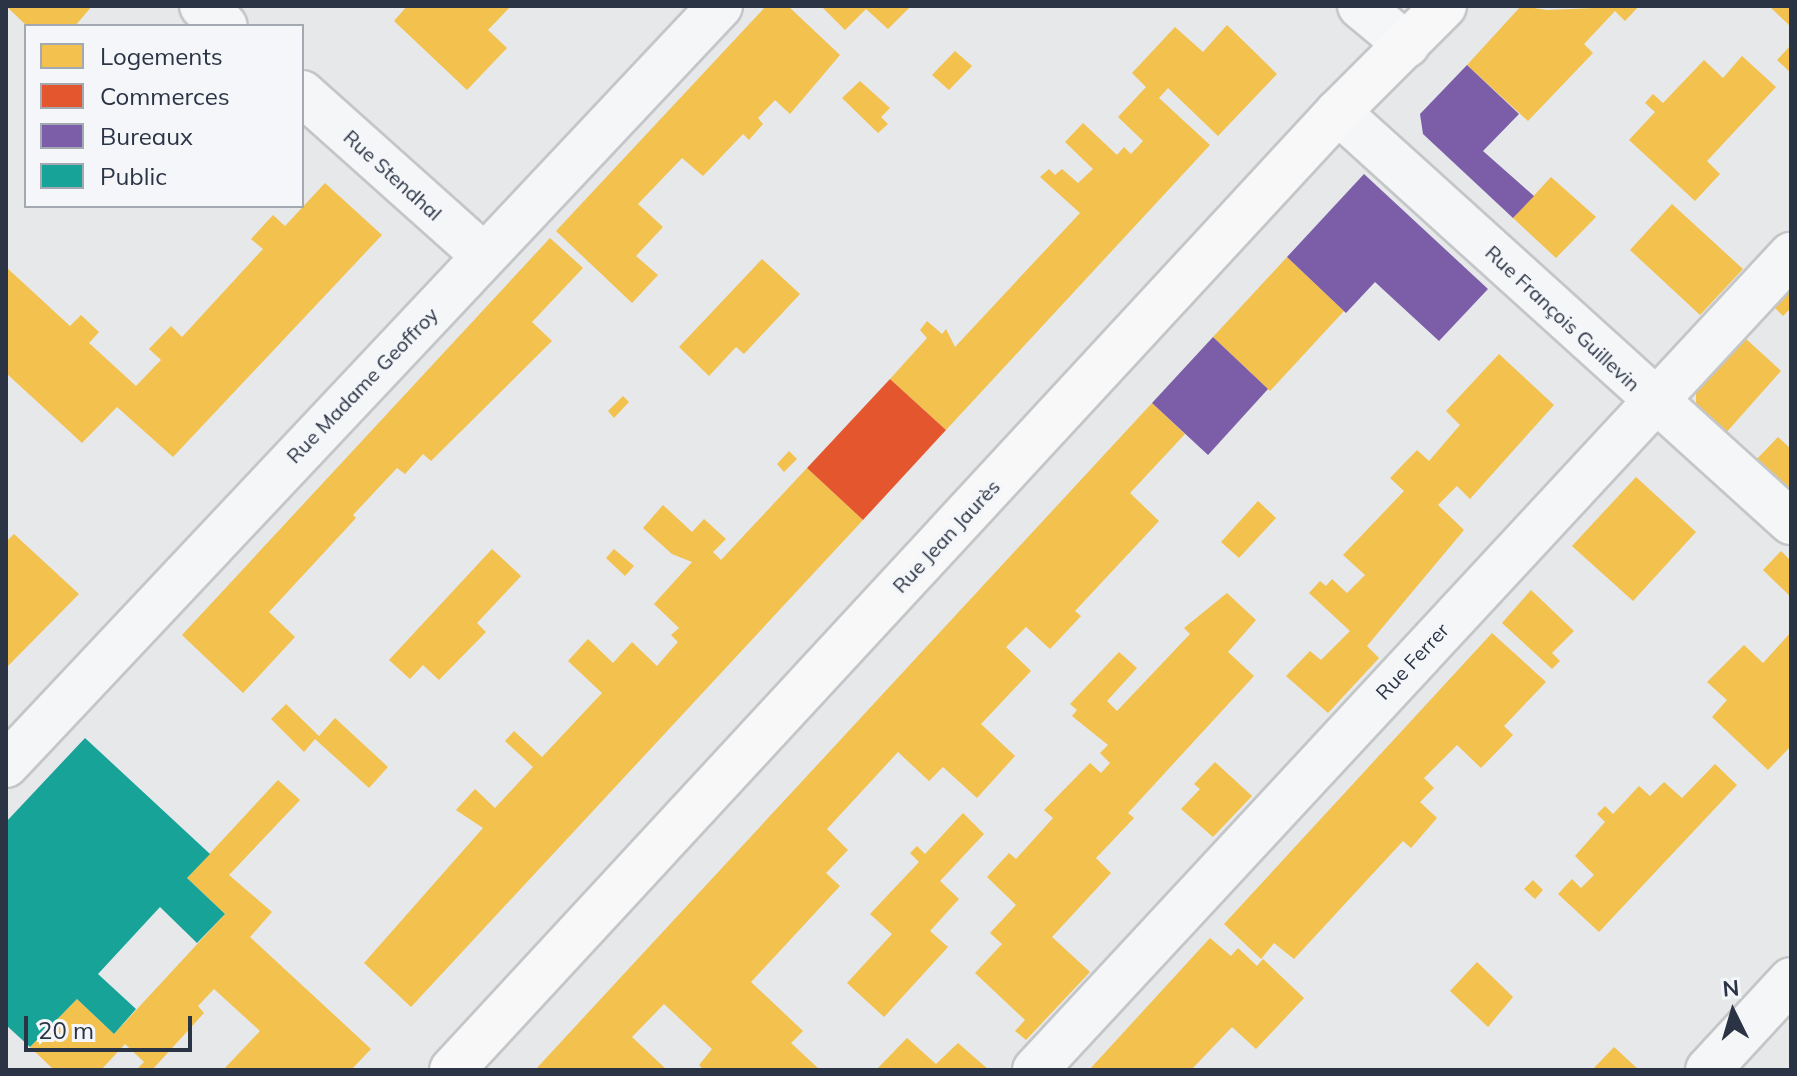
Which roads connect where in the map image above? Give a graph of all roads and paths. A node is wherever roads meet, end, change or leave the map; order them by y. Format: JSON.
{"nodes":[{"id":1,"x":202,"y":6,"type":"edge"},
{"id":2,"x":720,"y":6,"type":"edge"},
{"id":3,"x":1360,"y":6,"type":"edge"},
{"id":4,"x":1444,"y":6,"type":"edge"},
{"id":5,"x":223,"y":24,"type":"edge"},
{"id":6,"x":1407,"y":45,"type":"junction"},
{"id":7,"x":304,"y":95,"type":"edge"},
{"id":8,"x":1338,"y":112,"type":"junction"},
{"id":9,"x":1791,"y":255,"type":"edge"},
{"id":10,"x":484,"y":256,"type":"junction"},
{"id":11,"x":1652,"y":400,"type":"junction"},
{"id":12,"x":1791,"y":522,"type":"edge"},
{"id":13,"x":6,"y":765,"type":"edge"},
{"id":14,"x":1791,"y":980,"type":"edge"},
{"id":15,"x":452,"y":1070,"type":"edge"},
{"id":16,"x":1035,"y":1070,"type":"edge"},
{"id":17,"x":1708,"y":1070,"type":"edge"}],
"edges":[{"from":1,"to":5,"type":"street"},
{"from":2,"to":10,"type":"street","name":"Rue Madame Geoffroy"},
{"from":3,"to":6,"type":"street"},
{"from":4,"to":6,"type":"main road","name":"Rue Jean Jaurès"},
{"from":6,"to":8,"type":"main road","name":"Rue Jean Jaurès"},
{"from":7,"to":10,"type":"street","name":"Rue Stendhal"},
{"from":8,"to":11,"type":"street","name":"Rue François Guillevin"},
{"from":8,"to":15,"type":"main road","name":"Rue Jean Jaurès"},
{"from":9,"to":11,"type":"street","name":"Rue Ferrer"},
{"from":10,"to":13,"type":"street","name":"Rue Madame Geoffroy"},
{"from":11,"to":12,"type":"street","name":"Rue François Guillevin"},
{"from":11,"to":16,"type":"street","name":"Rue Ferrer"},
{"from":14,"to":17,"type":"street"}]}
